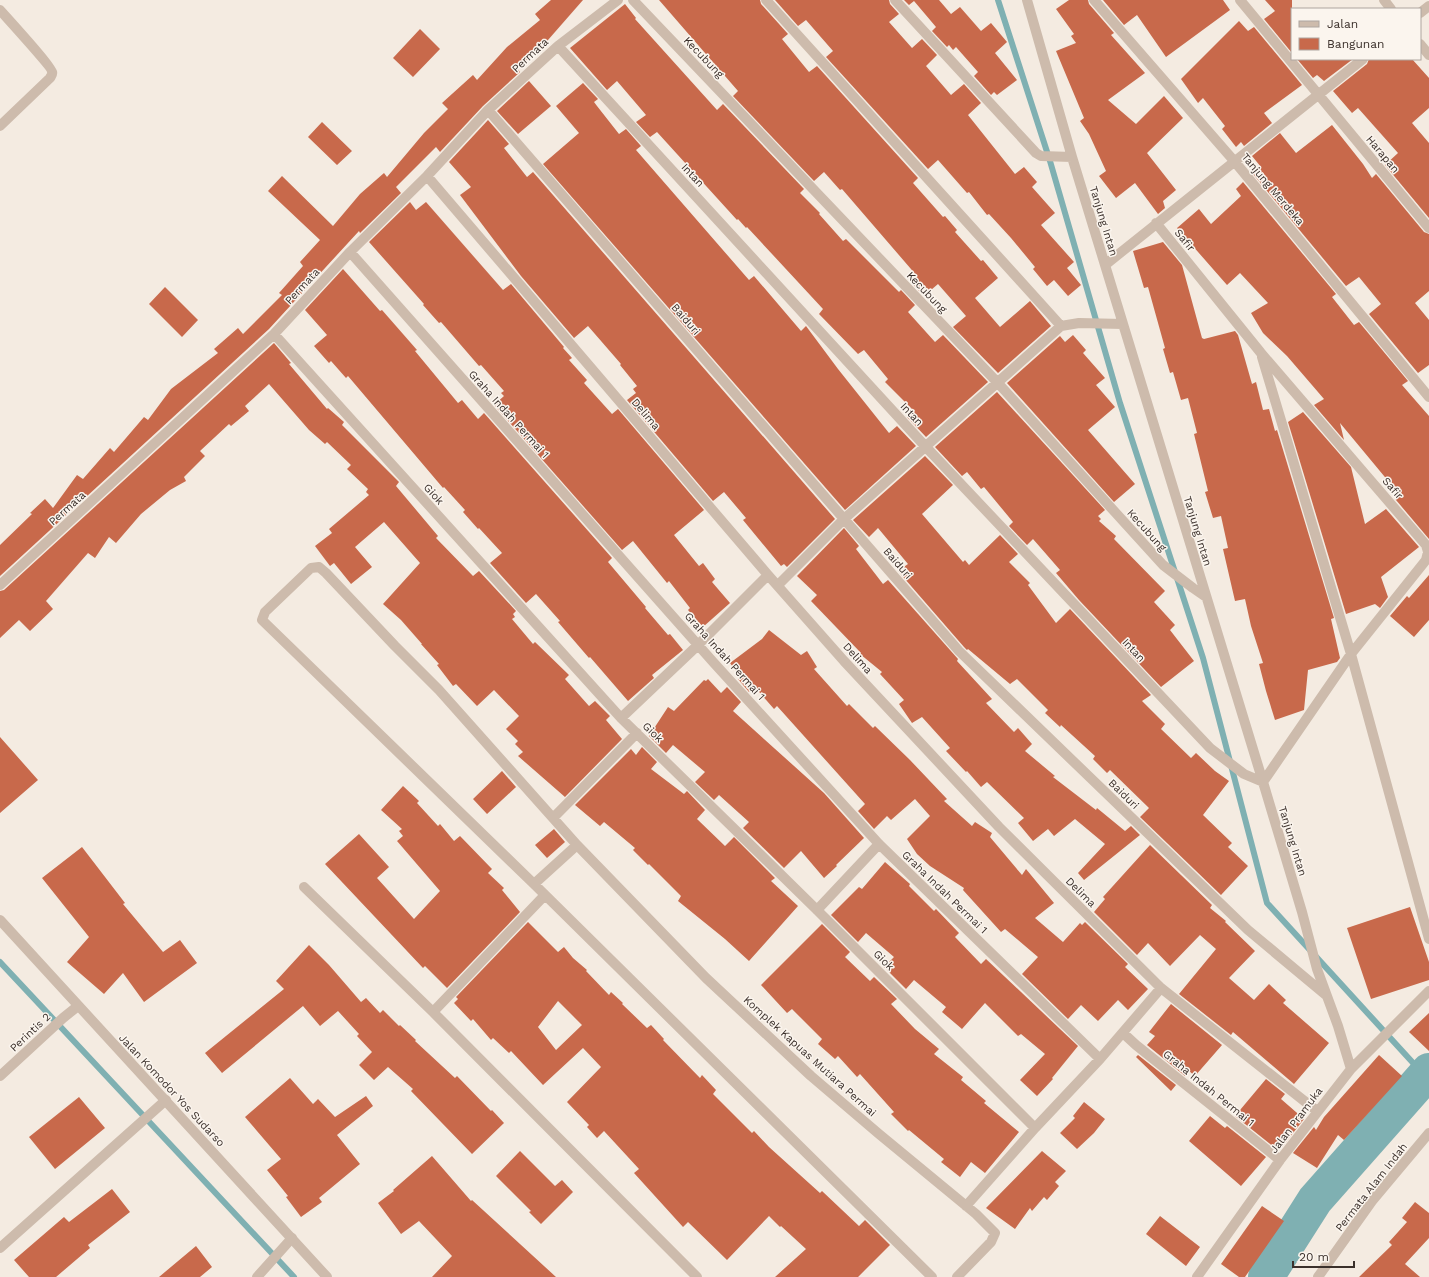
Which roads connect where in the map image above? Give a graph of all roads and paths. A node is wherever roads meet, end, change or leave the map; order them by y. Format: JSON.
{"nodes":[{"id":1,"x":618,"y":0,"type":"edge"},
{"id":2,"x":634,"y":0,"type":"edge"},
{"id":3,"x":766,"y":0,"type":"edge"},
{"id":4,"x":895,"y":0,"type":"edge"},
{"id":5,"x":1027,"y":0,"type":"edge"},
{"id":6,"x":1094,"y":0,"type":"edge"},
{"id":7,"x":1240,"y":0,"type":"edge"},
{"id":8,"x":1384,"y":0,"type":"edge"},
{"id":9,"x":1429,"y":6,"type":"edge"},
{"id":10,"x":1390,"y":8,"type":"edge"},
{"id":11,"x":0,"y":10,"type":"edge"},
{"id":12,"x":1421,"y":12,"type":"edge"},
{"id":13,"x":1421,"y":45,"type":"edge"},
{"id":14,"x":558,"y":46,"type":"junction"},
{"id":15,"x":1429,"y":55,"type":"edge"},
{"id":16,"x":1362,"y":60,"type":"edge"},
{"id":17,"x":1319,"y":95,"type":"junction"},
{"id":18,"x":488,"y":110,"type":"junction"},
{"id":19,"x":0,"y":126,"type":"edge"},
{"id":20,"x":1072,"y":157,"type":"junction"},
{"id":21,"x":1235,"y":162,"type":"junction"},
{"id":22,"x":427,"y":176,"type":"junction"},
{"id":23,"x":1156,"y":223,"type":"junction"},
{"id":24,"x":1429,"y":228,"type":"edge"},
{"id":25,"x":350,"y":252,"type":"junction"},
{"id":26,"x":1105,"y":265,"type":"junction"},
{"id":27,"x":1123,"y":324,"type":"junction"},
{"id":28,"x":1061,"y":326,"type":"junction"},
{"id":29,"x":274,"y":334,"type":"junction"},
{"id":30,"x":1261,"y":353,"type":"junction"},
{"id":31,"x":997,"y":382,"type":"junction"},
{"id":32,"x":1429,"y":397,"type":"edge"},
{"id":33,"x":925,"y":446,"type":"junction"},
{"id":34,"x":844,"y":519,"type":"junction"},
{"id":35,"x":768,"y":575,"type":"junction"},
{"id":36,"x":0,"y":585,"type":"edge"},
{"id":37,"x":778,"y":585,"type":"junction"},
{"id":38,"x":1206,"y":597,"type":"junction"},
{"id":39,"x":698,"y":645,"type":"junction"},
{"id":40,"x":1351,"y":654,"type":"junction"},
{"id":41,"x":621,"y":718,"type":"junction"},
{"id":42,"x":637,"y":734,"type":"junction"},
{"id":43,"x":1263,"y":782,"type":"junction"},
{"id":44,"x":553,"y":818,"type":"junction"},
{"id":45,"x":879,"y":844,"type":"junction"},
{"id":46,"x":577,"y":845,"type":"junction"},
{"id":47,"x":534,"y":884,"type":"junction"},
{"id":48,"x":304,"y":887,"type":"dead end"},
{"id":49,"x":544,"y":896,"type":"junction"},
{"id":50,"x":817,"y":910,"type":"junction"},
{"id":51,"x":2,"y":924,"type":"edge"},
{"id":52,"x":1429,"y":939,"type":"edge"},
{"id":53,"x":1161,"y":988,"type":"junction"},
{"id":54,"x":1429,"y":991,"type":"edge"},
{"id":55,"x":1326,"y":993,"type":"junction"},
{"id":56,"x":78,"y":1006,"type":"junction"},
{"id":57,"x":433,"y":1012,"type":"junction"},
{"id":58,"x":1123,"y":1033,"type":"junction"},
{"id":59,"x":1100,"y":1059,"type":"junction"},
{"id":60,"x":1351,"y":1069,"type":"junction"},
{"id":61,"x":0,"y":1076,"type":"edge"},
{"id":62,"x":166,"y":1100,"type":"junction"},
{"id":63,"x":1317,"y":1111,"type":"junction"},
{"id":64,"x":1035,"y":1128,"type":"junction"},
{"id":65,"x":1429,"y":1132,"type":"edge"},
{"id":66,"x":1280,"y":1160,"type":"junction"},
{"id":67,"x":966,"y":1206,"type":"junction"},
{"id":68,"x":292,"y":1238,"type":"junction"},
{"id":69,"x":0,"y":1248,"type":"edge"},
{"id":70,"x":257,"y":1277,"type":"edge"},
{"id":71,"x":327,"y":1277,"type":"edge"},
{"id":72,"x":697,"y":1277,"type":"edge"},
{"id":73,"x":932,"y":1277,"type":"edge"},
{"id":74,"x":957,"y":1277,"type":"edge"},
{"id":75,"x":1197,"y":1277,"type":"edge"},
{"id":76,"x":1318,"y":1277,"type":"edge"}],
"edges":[{"from":1,"to":14,"type":"street","name":"Permata"},
{"from":2,"to":31,"type":"street","name":"Kecubung"},
{"from":3,"to":28,"type":"street"},
{"from":4,"to":20,"type":"street"},
{"from":5,"to":20,"type":"street","name":"Tanjung Intan"},
{"from":6,"to":21,"type":"street","name":"Tanjung Merdeka"},
{"from":7,"to":17,"type":"street","name":"Harapan"},
{"from":8,"to":10,"type":"street"},
{"from":9,"to":12,"type":"street"},
{"from":11,"to":19,"type":"street"},
{"from":13,"to":15,"type":"street"},
{"from":14,"to":18,"type":"street","name":"Permata"},
{"from":14,"to":33,"type":"street","name":"Intan"},
{"from":16,"to":17,"type":"street"},
{"from":17,"to":21,"type":"street"},
{"from":17,"to":24,"type":"street","name":"Harapan"},
{"from":18,"to":22,"type":"street","name":"Permata"},
{"from":18,"to":34,"type":"street","name":"Baiduri"},
{"from":20,"to":26,"type":"street","name":"Tanjung Intan"},
{"from":21,"to":23,"type":"street"},
{"from":21,"to":32,"type":"street","name":"Tanjung Merdeka"},
{"from":22,"to":25,"type":"street","name":"Permata"},
{"from":22,"to":35,"type":"street","name":"Delima"},
{"from":23,"to":26,"type":"street"},
{"from":23,"to":30,"type":"street","name":"Safir"},
{"from":25,"to":29,"type":"street","name":"Permata"},
{"from":25,"to":39,"type":"street","name":"Graha Indah Permai 1"},
{"from":26,"to":27,"type":"street","name":"Tanjung Intan"},
{"from":27,"to":28,"type":"street"},
{"from":27,"to":38,"type":"street","name":"Tanjung Intan"},
{"from":28,"to":31,"type":"street"},
{"from":29,"to":36,"type":"street","name":"Permata"},
{"from":29,"to":41,"type":"street","name":"Giok"},
{"from":30,"to":40,"type":"street"},
{"from":30,"to":40,"type":"street","name":"Safir"},
{"from":31,"to":33,"type":"street"},
{"from":31,"to":38,"type":"street","name":"Kecubung"},
{"from":33,"to":34,"type":"street"},
{"from":33,"to":43,"type":"street","name":"Intan"},
{"from":34,"to":37,"type":"street"},
{"from":34,"to":55,"type":"street","name":"Baiduri"},
{"from":35,"to":37,"type":"street","name":"Delima"},
{"from":35,"to":39,"type":"street"},
{"from":37,"to":53,"type":"street","name":"Delima"},
{"from":38,"to":43,"type":"street","name":"Tanjung Intan"},
{"from":39,"to":41,"type":"street"},
{"from":39,"to":45,"type":"street","name":"Graha Indah Permai 1"},
{"from":40,"to":43,"type":"street","name":"Safir"},
{"from":40,"to":52,"type":"street"},
{"from":41,"to":42,"type":"street","name":"Giok"},
{"from":42,"to":44,"type":"street"},
{"from":42,"to":50,"type":"street","name":"Giok"},
{"from":43,"to":55,"type":"street","name":"Tanjung Intan"},
{"from":44,"to":46,"type":"street","name":"Komplek Kapuas Mutiara Permai"},
{"from":44,"to":47,"type":"street","name":"Komplek Kapuas Mutiara Permai"},
{"from":45,"to":50,"type":"street"},
{"from":45,"to":59,"type":"street","name":"Graha Indah Permai 1"},
{"from":46,"to":47,"type":"street"},
{"from":46,"to":67,"type":"street","name":"Komplek Kapuas Mutiara Permai"},
{"from":47,"to":49,"type":"street"},
{"from":48,"to":57,"type":"street"},
{"from":49,"to":57,"type":"street"},
{"from":49,"to":73,"type":"street"},
{"from":50,"to":64,"type":"street","name":"Giok"},
{"from":51,"to":56,"type":"street","name":"Jalan Komodor Yos Sudarso"},
{"from":53,"to":58,"type":"street"},
{"from":53,"to":63,"type":"street","name":"Delima"},
{"from":54,"to":60,"type":"street","name":"Jalan Pramuka"},
{"from":55,"to":60,"type":"street","name":"Tanjung Intan"},
{"from":56,"to":61,"type":"street","name":"Perintis 2"},
{"from":56,"to":62,"type":"street","name":"Jalan Komodor Yos Sudarso"},
{"from":57,"to":72,"type":"street"},
{"from":58,"to":59,"type":"street"},
{"from":58,"to":66,"type":"street","name":"Graha Indah Permai 1"},
{"from":59,"to":64,"type":"street"},
{"from":60,"to":63,"type":"street","name":"Jalan Pramuka"},
{"from":62,"to":68,"type":"street","name":"Jalan Komodor Yos Sudarso"},
{"from":62,"to":69,"type":"street"},
{"from":63,"to":66,"type":"street","name":"Jalan Pramuka"},
{"from":64,"to":67,"type":"street"},
{"from":65,"to":76,"type":"street","name":"Permata Alam Indah"},
{"from":66,"to":75,"type":"street","name":"Jalan Pramuka"},
{"from":67,"to":74,"type":"street","name":"Komplek Kapuas Mutiara Permai"},
{"from":68,"to":70,"type":"street"},
{"from":68,"to":71,"type":"street","name":"Jalan Komodor Yos Sudarso"}]}
